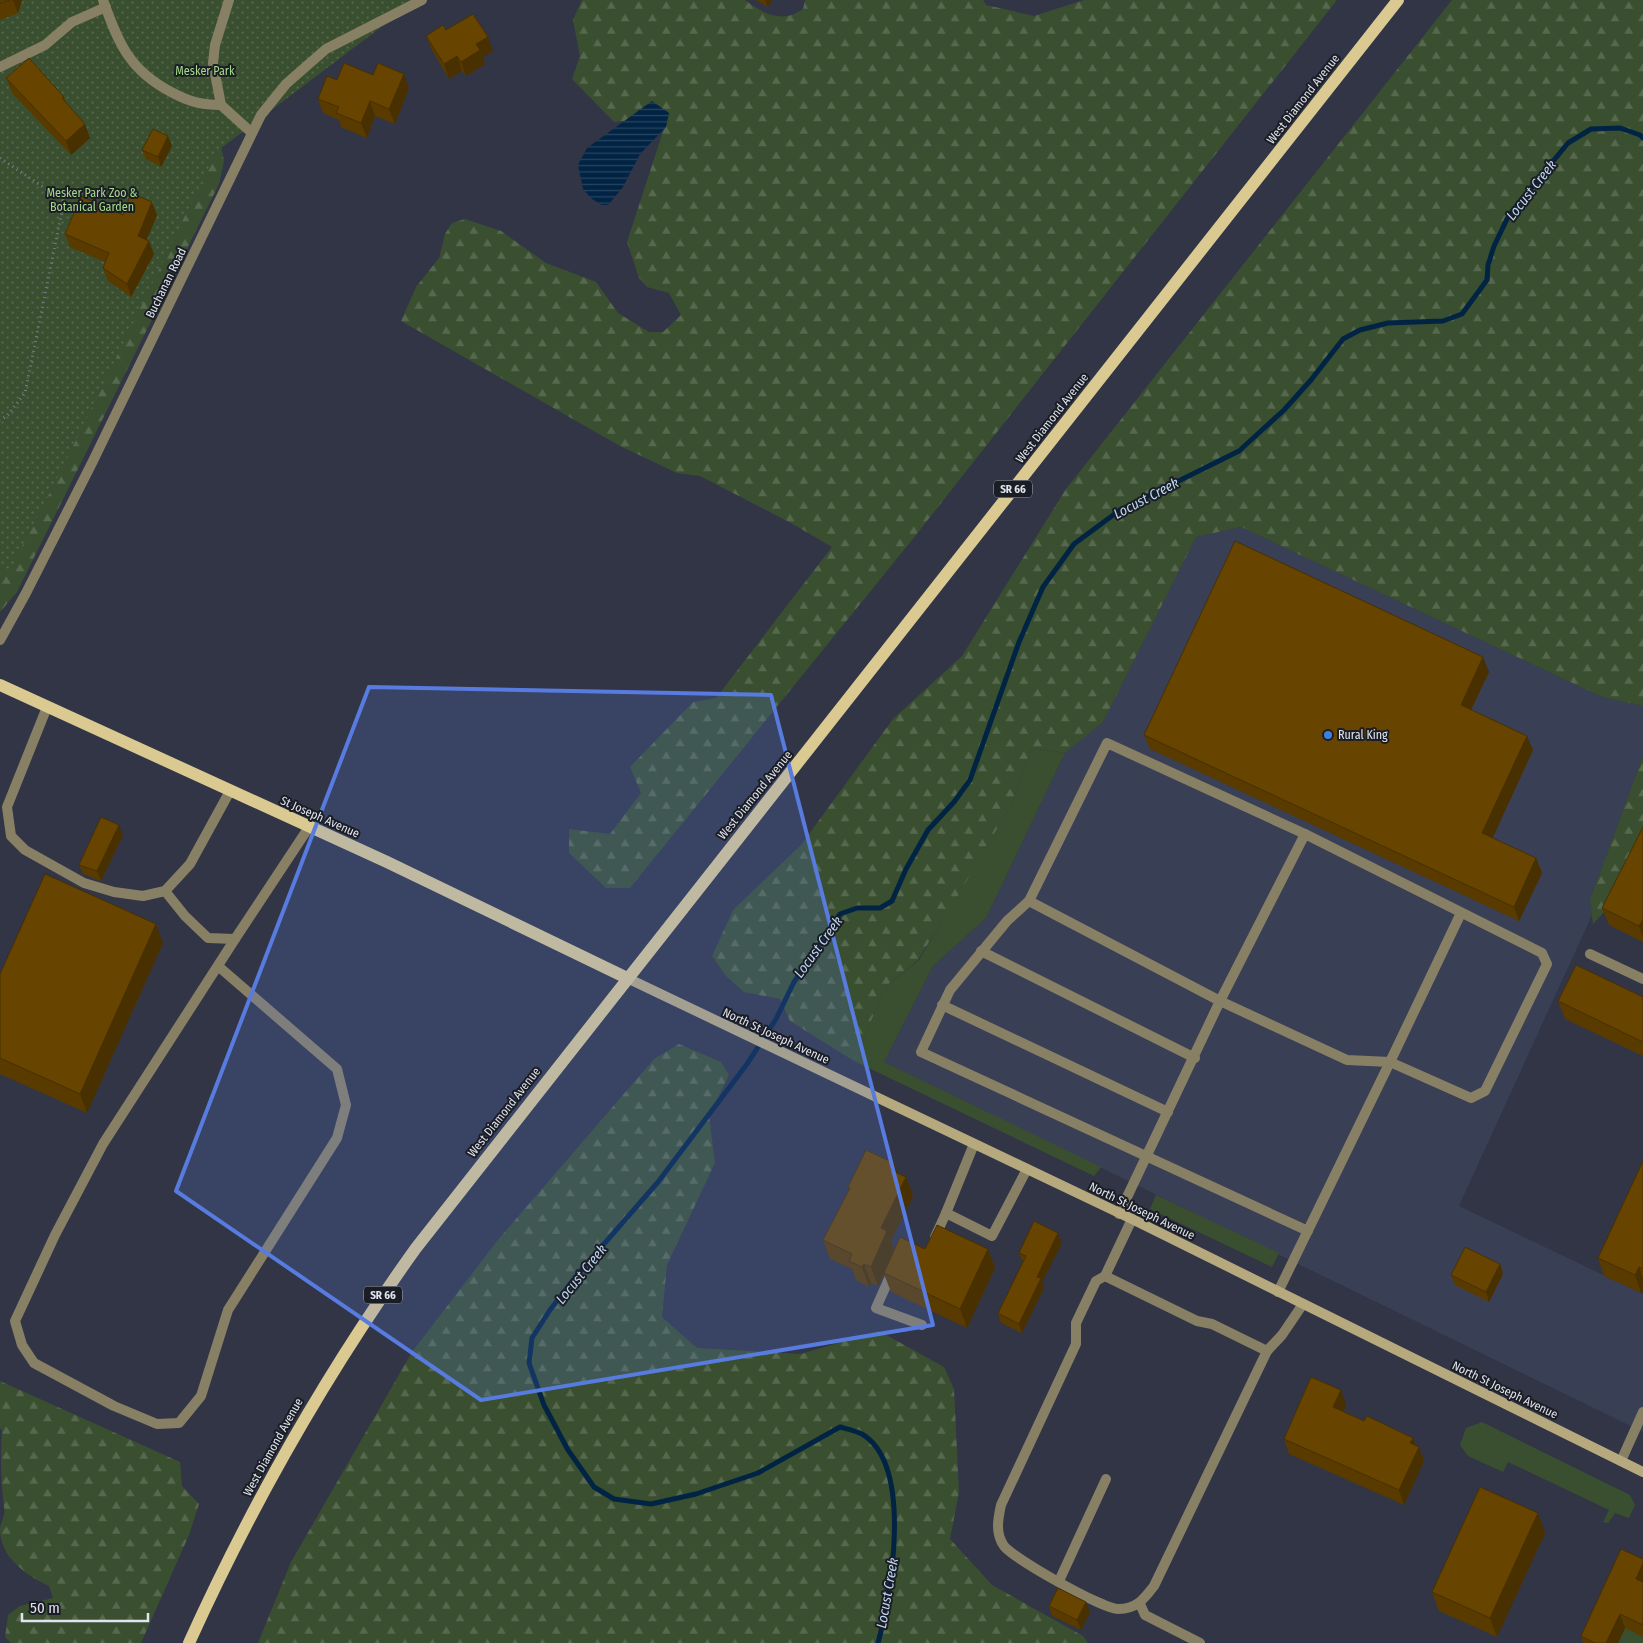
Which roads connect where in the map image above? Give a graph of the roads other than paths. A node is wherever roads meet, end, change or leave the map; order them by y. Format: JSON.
{"nodes":[{"id":1,"x":229,"y":0,"type":"edge"},
{"id":2,"x":422,"y":0,"type":"edge"},
{"id":3,"x":1398,"y":0,"type":"edge"},
{"id":4,"x":104,"y":4,"type":"edge"},
{"id":5,"x":0,"y":67,"type":"edge"},
{"id":6,"x":221,"y":105,"type":"junction"},
{"id":7,"x":252,"y":133,"type":"junction"},
{"id":8,"x":0,"y":640,"type":"edge"},
{"id":9,"x":0,"y":685,"type":"edge"},
{"id":10,"x":47,"y":707,"type":"junction"},
{"id":11,"x":230,"y":791,"type":"junction"},
{"id":12,"x":309,"y":827,"type":"junction"},
{"id":13,"x":1305,"y":834,"type":"junction"},
{"id":14,"x":165,"y":891,"type":"junction"},
{"id":15,"x":1029,"y":901,"type":"junction"},
{"id":16,"x":1461,"y":913,"type":"junction"},
{"id":17,"x":235,"y":939,"type":"junction"},
{"id":18,"x":981,"y":951,"type":"junction"},
{"id":19,"x":1590,"y":954,"type":"dead end"},
{"id":20,"x":218,"y":966,"type":"junction"},
{"id":21,"x":627,"y":978,"type":"junction"},
{"id":22,"x":1643,"y":979,"type":"edge"},
{"id":23,"x":1220,"y":1001,"type":"junction"},
{"id":24,"x":942,"y":1005,"type":"junction"},
{"id":25,"x":1195,"y":1058,"type":"junction"},
{"id":26,"x":1390,"y":1062,"type":"junction"},
{"id":27,"x":1168,"y":1112,"type":"junction"},
{"id":28,"x":974,"y":1144,"type":"junction"},
{"id":29,"x":1146,"y":1158,"type":"junction"},
{"id":30,"x":1027,"y":1169,"type":"junction"},
{"id":31,"x":946,"y":1213,"type":"junction"},
{"id":32,"x":1119,"y":1214,"type":"junction"},
{"id":33,"x":1132,"y":1220,"type":"junction"},
{"id":34,"x":1308,"y":1232,"type":"junction"},
{"id":35,"x":932,"y":1244,"type":"edge"},
{"id":36,"x":898,"y":1260,"type":"edge"},
{"id":37,"x":1105,"y":1276,"type":"junction"},
{"id":38,"x":1278,"y":1292,"type":"junction"},
{"id":39,"x":1303,"y":1304,"type":"junction"},
{"id":40,"x":922,"y":1325,"type":"dead end"},
{"id":41,"x":1267,"y":1351,"type":"junction"},
{"id":42,"x":1643,"y":1412,"type":"edge"},
{"id":43,"x":1622,"y":1462,"type":"junction"},
{"id":44,"x":1643,"y":1472,"type":"edge"},
{"id":45,"x":1106,"y":1479,"type":"dead end"},
{"id":46,"x":1059,"y":1581,"type":"junction"},
{"id":47,"x":1140,"y":1604,"type":"junction"},
{"id":48,"x":189,"y":1643,"type":"edge"},
{"id":49,"x":1200,"y":1643,"type":"edge"}],
"edges":[{"from":1,"to":6,"type":"street"},
{"from":2,"to":7,"type":"street","name":"Buchanan Road"},
{"from":3,"to":21,"type":"main road","name":"West Diamond Avenue","number":"SR 66"},
{"from":4,"to":5,"type":"street"},
{"from":4,"to":6,"type":"street"},
{"from":6,"to":7,"type":"street"},
{"from":7,"to":8,"type":"street","name":"Buchanan Road"},
{"from":9,"to":10,"type":"main road","name":"St Joseph Avenue"},
{"from":10,"to":11,"type":"main road","name":"St Joseph Avenue"},
{"from":10,"to":14,"type":"street"},
{"from":11,"to":12,"type":"main road","name":"St Joseph Avenue"},
{"from":11,"to":14,"type":"street"},
{"from":12,"to":17,"type":"street"},
{"from":12,"to":21,"type":"main road","name":"St Joseph Avenue"},
{"from":13,"to":15,"type":"street"},
{"from":13,"to":16,"type":"street"},
{"from":13,"to":23,"type":"street"},
{"from":14,"to":17,"type":"street"},
{"from":15,"to":18,"type":"street"},
{"from":15,"to":23,"type":"street"},
{"from":16,"to":26,"type":"street"},
{"from":16,"to":26,"type":"street"},
{"from":17,"to":20,"type":"street"},
{"from":18,"to":24,"type":"street"},
{"from":18,"to":25,"type":"street"},
{"from":19,"to":22,"type":"street"},
{"from":20,"to":20,"type":"street"},
{"from":21,"to":28,"type":"main road","name":"North St Joseph Avenue"},
{"from":21,"to":48,"type":"main road","name":"West Diamond Avenue","number":"SR 66"},
{"from":23,"to":25,"type":"street"},
{"from":23,"to":26,"type":"street"},
{"from":24,"to":27,"type":"street"},
{"from":24,"to":29,"type":"street"},
{"from":25,"to":27,"type":"street"},
{"from":26,"to":34,"type":"street"},
{"from":27,"to":29,"type":"street"},
{"from":28,"to":30,"type":"main road","name":"North St Joseph Avenue"},
{"from":28,"to":31,"type":"street"},
{"from":29,"to":32,"type":"street"},
{"from":29,"to":34,"type":"street"},
{"from":30,"to":31,"type":"street"},
{"from":30,"to":32,"type":"main road","name":"North St Joseph Avenue"},
{"from":31,"to":35,"type":"street"},
{"from":32,"to":33,"type":"main road","name":"North St Joseph Avenue"},
{"from":33,"to":37,"type":"street"},
{"from":33,"to":38,"type":"main road","name":"North St Joseph Avenue"},
{"from":34,"to":38,"type":"street"},
{"from":36,"to":40,"type":"street"},
{"from":37,"to":41,"type":"street"},
{"from":37,"to":46,"type":"street"},
{"from":38,"to":39,"type":"main road","name":"North St Joseph Avenue"},
{"from":39,"to":41,"type":"street"},
{"from":39,"to":43,"type":"main road","name":"North St Joseph Avenue"},
{"from":41,"to":47,"type":"street"},
{"from":42,"to":43,"type":"street"},
{"from":43,"to":44,"type":"main road","name":"North St Joseph Avenue"},
{"from":45,"to":46,"type":"street"},
{"from":46,"to":47,"type":"street"},
{"from":47,"to":49,"type":"street"}]}
